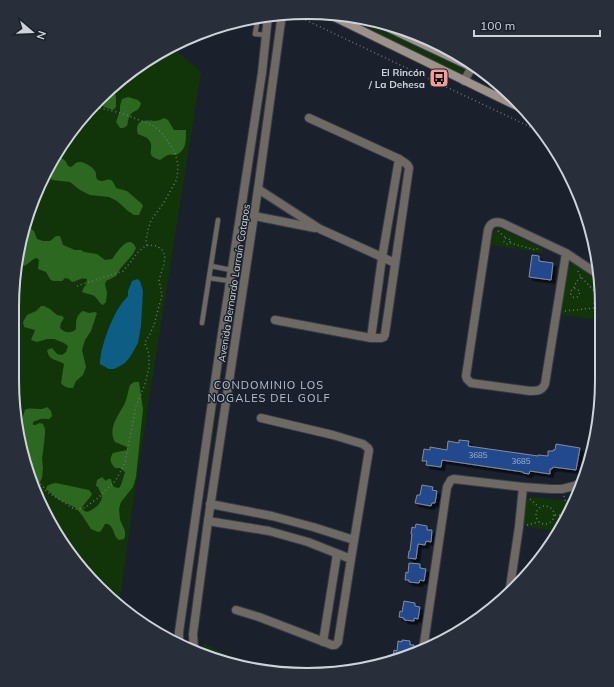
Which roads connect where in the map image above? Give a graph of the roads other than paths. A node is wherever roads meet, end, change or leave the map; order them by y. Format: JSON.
{"nodes":[{"id":1,"x":281,"y":20,"type":"edge"},
{"id":2,"x":267,"y":21,"type":"edge"},
{"id":3,"x":342,"y":21,"type":"edge"},
{"id":4,"x":257,"y":24,"type":"edge"},
{"id":5,"x":266,"y":35,"type":"junction"},
{"id":6,"x":470,"y":70,"type":"edge"},
{"id":7,"x":464,"y":81,"type":"junction"},
{"id":8,"x":258,"y":96,"type":"junction"},
{"id":9,"x":271,"y":99,"type":"junction"},
{"id":10,"x":512,"y":104,"type":"edge"},
{"id":11,"x":309,"y":118,"type":"dead end"},
{"id":12,"x":253,"y":127,"type":"junction"},
{"id":13,"x":267,"y":129,"type":"junction"},
{"id":14,"x":399,"y":159,"type":"junction"},
{"id":15,"x":258,"y":190,"type":"junction"},
{"id":16,"x":254,"y":216,"type":"junction"},
{"id":17,"x":218,"y":220,"type":"dead end"},
{"id":18,"x":320,"y":229,"type":"junction"},
{"id":19,"x":566,"y":253,"type":"junction"},
{"id":20,"x":382,"y":258,"type":"junction"},
{"id":21,"x":395,"y":263,"type":"junction"},
{"id":22,"x":211,"y":266,"type":"junction"},
{"id":23,"x":231,"y":270,"type":"junction"},
{"id":24,"x":593,"y":271,"type":"edge"},
{"id":25,"x":209,"y":278,"type":"junction"},
{"id":26,"x":230,"y":281,"type":"junction"},
{"id":27,"x":275,"y":320,"type":"dead end"},
{"id":28,"x":202,"y":323,"type":"dead end"},
{"id":29,"x":370,"y":338,"type":"junction"},
{"id":30,"x":221,"y":340,"type":"junction"},
{"id":31,"x":235,"y":343,"type":"junction"},
{"id":32,"x":262,"y":418,"type":"dead end"},
{"id":33,"x":523,"y":487,"type":"junction"},
{"id":34,"x":574,"y":487,"type":"edge"},
{"id":35,"x":210,"y":504,"type":"junction"},
{"id":36,"x":208,"y":522,"type":"junction"},
{"id":37,"x":354,"y":540,"type":"junction"},
{"id":38,"x":337,"y":554,"type":"junction"},
{"id":39,"x":351,"y":559,"type":"junction"},
{"id":40,"x":510,"y":585,"type":"edge"},
{"id":41,"x":236,"y":610,"type":"dead end"},
{"id":42,"x":179,"y":632,"type":"junction"},
{"id":43,"x":193,"y":634,"type":"junction"},
{"id":44,"x":179,"y":638,"type":"edge"},
{"id":45,"x":323,"y":642,"type":"junction"},
{"id":46,"x":424,"y":643,"type":"edge"},
{"id":47,"x":194,"y":644,"type":"edge"}],
"edges":[{"from":1,"to":9,"type":"street","name":"Avenida Bernardo Larraín Cotapos"},
{"from":2,"to":5,"type":"street","name":"Avenida Bernardo Larraín Cotapos"},
{"from":3,"to":7,"type":"street"},
{"from":4,"to":5,"type":"lane"},
{"from":5,"to":8,"type":"street","name":"Avenida Bernardo Larraín Cotapos"},
{"from":6,"to":7,"type":"street"},
{"from":7,"to":10,"type":"street"},
{"from":8,"to":9,"type":"street"},
{"from":8,"to":12,"type":"street","name":"Avenida Bernardo Larraín Cotapos"},
{"from":9,"to":13,"type":"street","name":"Avenida Bernardo Larraín Cotapos"},
{"from":11,"to":14,"type":"street"},
{"from":12,"to":13,"type":"street"},
{"from":12,"to":23,"type":"street","name":"Avenida Bernardo Larraín Cotapos"},
{"from":13,"to":15,"type":"street","name":"Avenida Bernardo Larraín Cotapos"},
{"from":14,"to":20,"type":"street"},
{"from":14,"to":21,"type":"street"},
{"from":15,"to":16,"type":"street","name":"Avenida Bernardo Larraín Cotapos"},
{"from":15,"to":18,"type":"street"},
{"from":16,"to":18,"type":"street"},
{"from":16,"to":31,"type":"street","name":"Avenida Bernardo Larraín Cotapos"},
{"from":17,"to":22,"type":"lane"},
{"from":18,"to":20,"type":"street"},
{"from":19,"to":19,"type":"street"},
{"from":19,"to":24,"type":"street"},
{"from":20,"to":21,"type":"street"},
{"from":20,"to":29,"type":"street"},
{"from":21,"to":29,"type":"street"},
{"from":22,"to":23,"type":"lane"},
{"from":22,"to":25,"type":"lane"},
{"from":23,"to":26,"type":"street","name":"Avenida Bernardo Larraín Cotapos"},
{"from":25,"to":26,"type":"lane"},
{"from":25,"to":28,"type":"lane"},
{"from":26,"to":30,"type":"street","name":"Avenida Bernardo Larraín Cotapos"},
{"from":27,"to":29,"type":"street"},
{"from":30,"to":31,"type":"street"},
{"from":30,"to":42,"type":"street","name":"Avenida Bernardo Larraín Cotapos"},
{"from":31,"to":35,"type":"street","name":"Avenida Bernardo Larraín Cotapos"},
{"from":32,"to":37,"type":"street"},
{"from":33,"to":34,"type":"street"},
{"from":33,"to":40,"type":"street"},
{"from":33,"to":46,"type":"street"},
{"from":35,"to":36,"type":"street","name":"Avenida Bernardo Larraín Cotapos"},
{"from":35,"to":37,"type":"street"},
{"from":36,"to":38,"type":"street"},
{"from":36,"to":43,"type":"street","name":"Avenida Bernardo Larraín Cotapos"},
{"from":37,"to":39,"type":"street"},
{"from":38,"to":39,"type":"street"},
{"from":38,"to":45,"type":"street"},
{"from":39,"to":45,"type":"street"},
{"from":41,"to":45,"type":"street"},
{"from":42,"to":43,"type":"street"},
{"from":42,"to":44,"type":"street","name":"Avenida Bernardo Larraín Cotapos"},
{"from":43,"to":47,"type":"street","name":"Avenida Bernardo Larraín Cotapos"}]}
